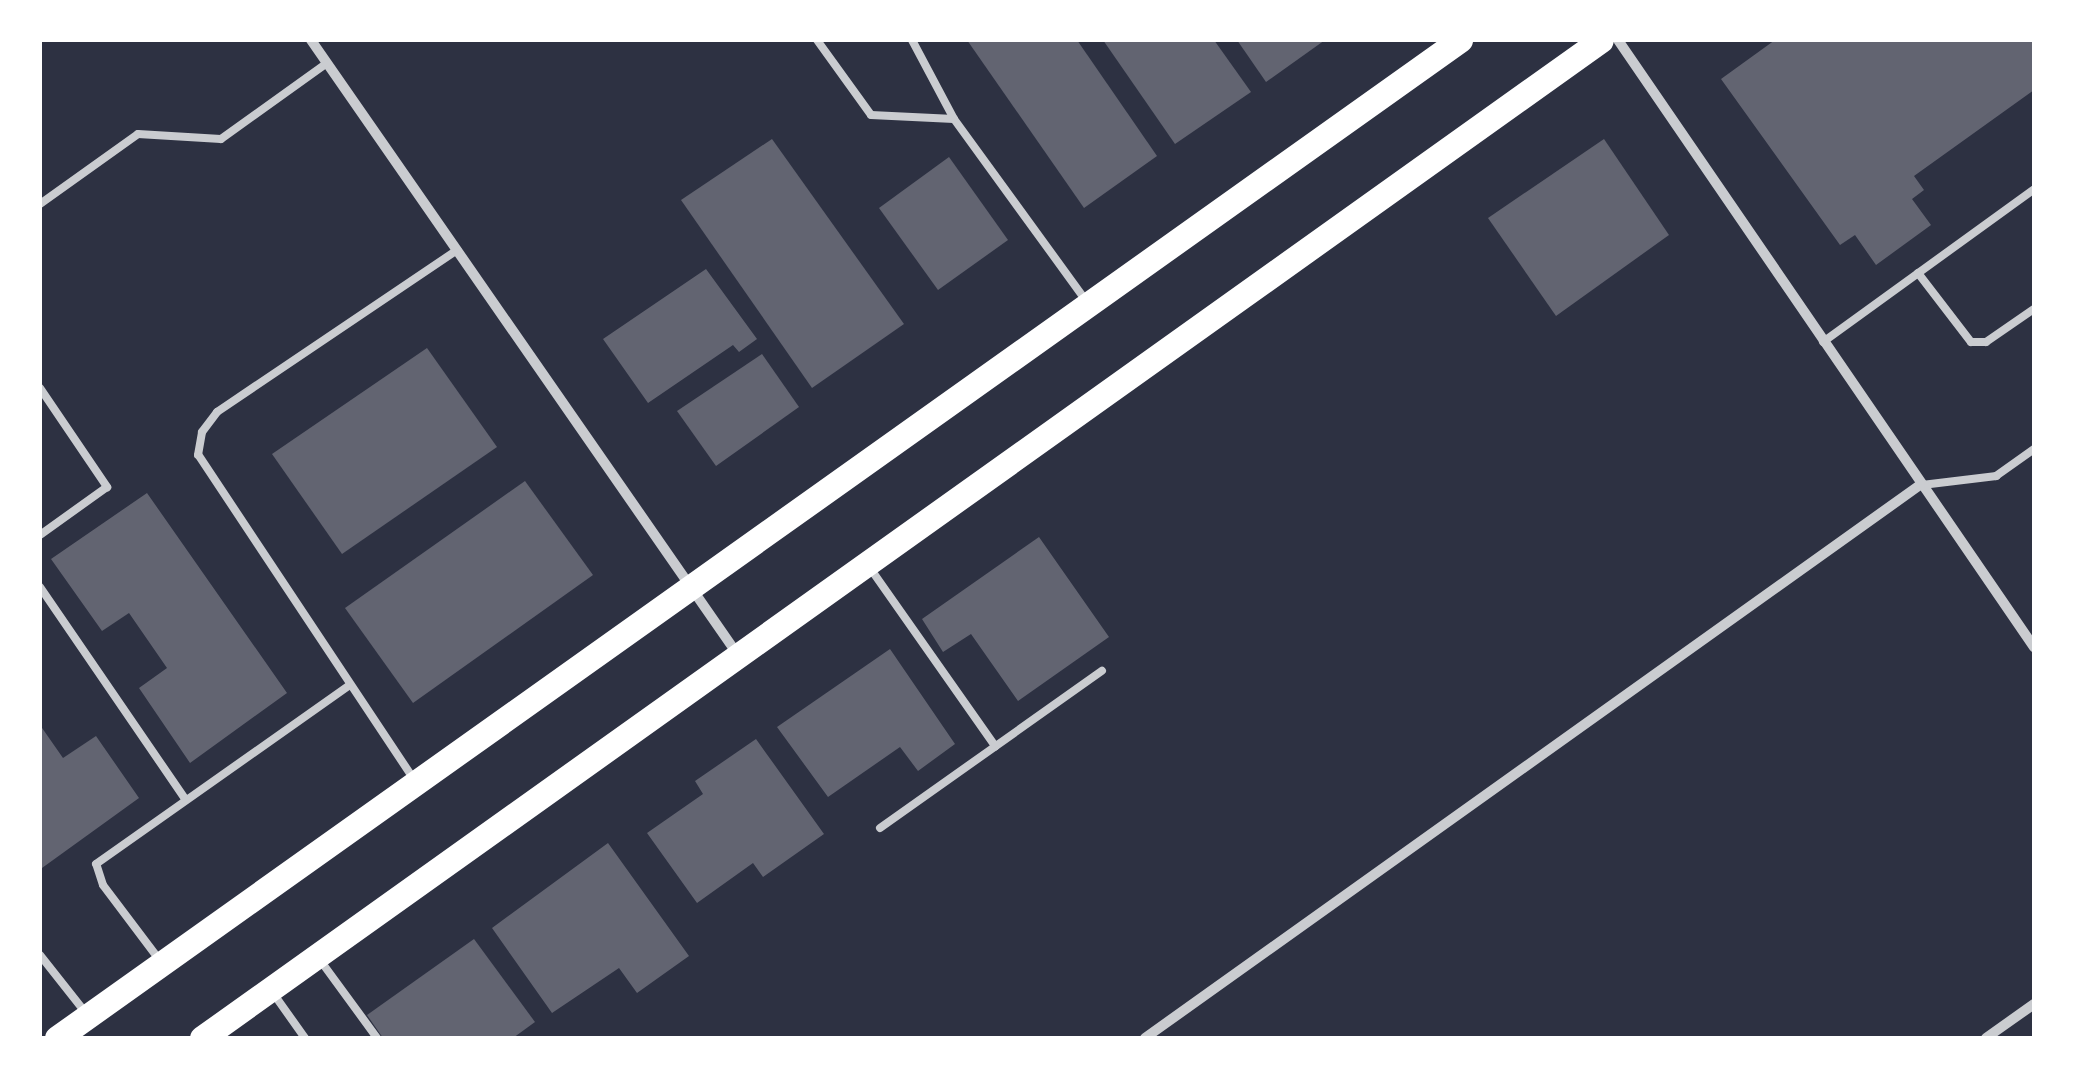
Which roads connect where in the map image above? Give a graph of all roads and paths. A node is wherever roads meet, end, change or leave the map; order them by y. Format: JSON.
{"nodes":[{"id":1,"x":311,"y":40,"type":"edge"},
{"id":2,"x":817,"y":40,"type":"edge"},
{"id":3,"x":912,"y":40,"type":"edge"},
{"id":4,"x":1460,"y":40,"type":"edge"},
{"id":5,"x":1601,"y":40,"type":"edge"},
{"id":6,"x":1618,"y":40,"type":"edge"},
{"id":7,"x":327,"y":62,"type":"junction"},
{"id":8,"x":954,"y":119,"type":"junction"},
{"id":9,"x":2034,"y":190,"type":"edge"},
{"id":10,"x":40,"y":204,"type":"edge"},
{"id":11,"x":457,"y":250,"type":"junction"},
{"id":12,"x":1918,"y":272,"type":"junction"},
{"id":13,"x":1088,"y":305,"type":"junction"},
{"id":14,"x":2034,"y":308,"type":"edge"},
{"id":15,"x":1823,"y":342,"type":"junction"},
{"id":16,"x":40,"y":388,"type":"edge"},
{"id":17,"x":2034,"y":449,"type":"edge"},
{"id":18,"x":1920,"y":485,"type":"junction"},
{"id":19,"x":40,"y":534,"type":"edge"},
{"id":20,"x":868,"y":564,"type":"junction"},
{"id":21,"x":40,"y":588,"type":"edge"},
{"id":22,"x":690,"y":588,"type":"junction"},
{"id":23,"x":2034,"y":646,"type":"edge"},
{"id":24,"x":739,"y":657,"type":"junction"},
{"id":25,"x":1102,"y":671,"type":"dead end"},
{"id":26,"x":350,"y":685,"type":"junction"},
{"id":27,"x":995,"y":746,"type":"junction"},
{"id":28,"x":416,"y":783,"type":"junction"},
{"id":29,"x":186,"y":800,"type":"junction"},
{"id":30,"x":880,"y":828,"type":"dead end"},
{"id":31,"x":40,"y":956,"type":"edge"},
{"id":32,"x":318,"y":956,"type":"junction"},
{"id":33,"x":162,"y":964,"type":"junction"},
{"id":34,"x":270,"y":990,"type":"junction"},
{"id":35,"x":2034,"y":1004,"type":"edge"},
{"id":36,"x":84,"y":1027,"type":"edge"},
{"id":37,"x":57,"y":1038,"type":"edge"},
{"id":38,"x":202,"y":1038,"type":"edge"},
{"id":39,"x":305,"y":1038,"type":"edge"},
{"id":40,"x":377,"y":1038,"type":"edge"},
{"id":41,"x":1144,"y":1038,"type":"edge"},
{"id":42,"x":1986,"y":1038,"type":"edge"}],
"edges":[{"from":1,"to":7,"type":"street"},
{"from":2,"to":8,"type":"lane"},
{"from":3,"to":8,"type":"lane"},
{"from":4,"to":13,"type":"main road"},
{"from":5,"to":20,"type":"main road"},
{"from":6,"to":15,"type":"street"},
{"from":7,"to":10,"type":"lane"},
{"from":7,"to":11,"type":"street"},
{"from":8,"to":13,"type":"lane"},
{"from":9,"to":12,"type":"lane"},
{"from":11,"to":22,"type":"street"},
{"from":11,"to":26,"type":"lane"},
{"from":12,"to":14,"type":"lane"},
{"from":12,"to":15,"type":"lane"},
{"from":13,"to":22,"type":"main road"},
{"from":15,"to":18,"type":"street"},
{"from":16,"to":19,"type":"lane"},
{"from":17,"to":18,"type":"lane"},
{"from":18,"to":23,"type":"street"},
{"from":18,"to":41,"type":"street"},
{"from":20,"to":24,"type":"main road"},
{"from":20,"to":27,"type":"lane"},
{"from":21,"to":29,"type":"lane"},
{"from":22,"to":24,"type":"street"},
{"from":22,"to":28,"type":"main road"},
{"from":24,"to":32,"type":"main road"},
{"from":25,"to":27,"type":"lane"},
{"from":26,"to":28,"type":"lane"},
{"from":26,"to":29,"type":"lane"},
{"from":27,"to":30,"type":"lane"},
{"from":28,"to":33,"type":"main road"},
{"from":29,"to":33,"type":"lane"},
{"from":31,"to":36,"type":"lane"},
{"from":32,"to":34,"type":"main road"},
{"from":32,"to":40,"type":"lane"},
{"from":33,"to":36,"type":"main road"},
{"from":34,"to":38,"type":"main road"},
{"from":34,"to":39,"type":"lane"},
{"from":35,"to":42,"type":"street"},
{"from":36,"to":37,"type":"main road"}]}
